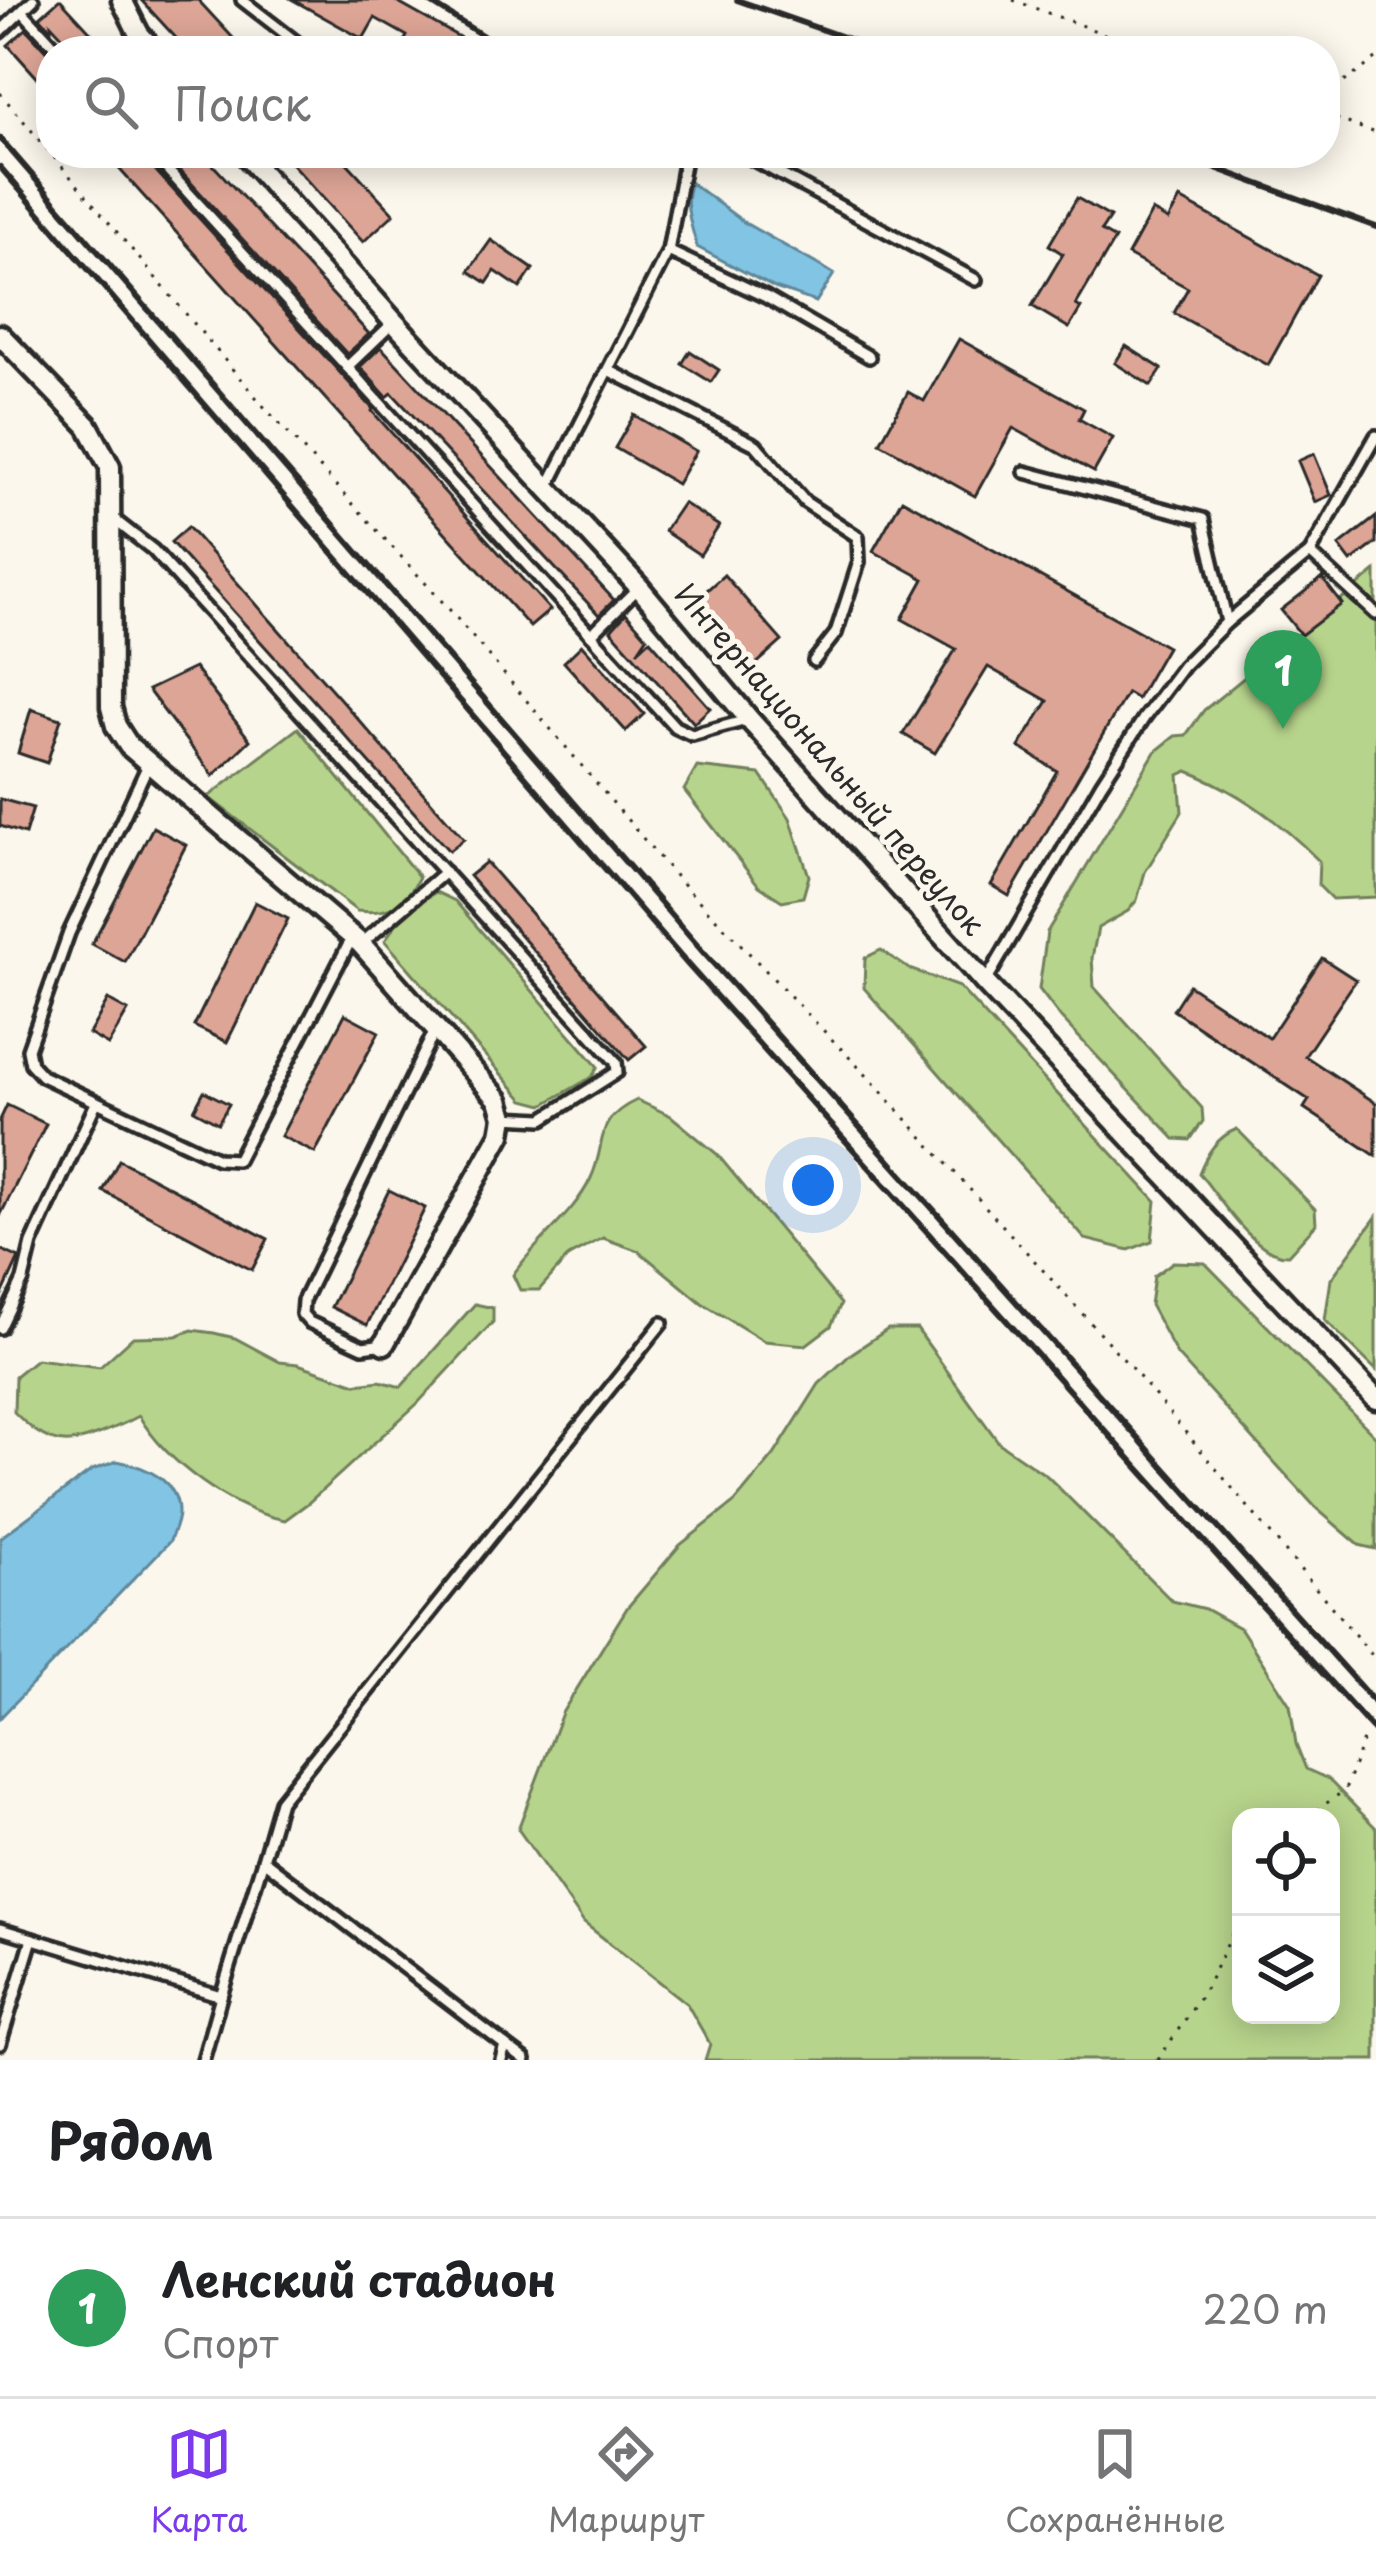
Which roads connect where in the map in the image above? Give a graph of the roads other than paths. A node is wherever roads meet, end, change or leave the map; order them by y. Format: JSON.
{"nodes":[{"id":1,"x":34,"y":0,"type":"edge"},
{"id":2,"x":122,"y":0,"type":"edge"},
{"id":3,"x":242,"y":0,"type":"edge"},
{"id":4,"x":22,"y":11,"type":"junction"},
{"id":5,"x":0,"y":32,"type":"edge"},
{"id":6,"x":45,"y":36,"type":"edge"},
{"id":7,"x":142,"y":36,"type":"edge"},
{"id":8,"x":289,"y":36,"type":"edge"},
{"id":9,"x":166,"y":168,"type":"edge"},
{"id":10,"x":257,"y":168,"type":"edge"},
{"id":11,"x":683,"y":168,"type":"edge"},
{"id":12,"x":769,"y":168,"type":"edge"},
{"id":13,"x":668,"y":251,"type":"junction"},
{"id":14,"x":976,"y":280,"type":"dead end"},
{"id":15,"x":394,"y":322,"type":"junction"},
{"id":16,"x":0,"y":335,"type":"edge"},
{"id":17,"x":869,"y":357,"type":"dead end"},
{"id":18,"x":346,"y":367,"type":"junction"},
{"id":19,"x":608,"y":370,"type":"junction"},
{"id":20,"x":1376,"y":436,"type":"edge"},
{"id":21,"x":1025,"y":472,"type":"dead end"},
{"id":22,"x":547,"y":489,"type":"junction"},
{"id":23,"x":112,"y":518,"type":"junction"},
{"id":24,"x":1310,"y":554,"type":"junction"},
{"id":25,"x":638,"y":587,"type":"junction"},
{"id":26,"x":1376,"y":614,"type":"edge"},
{"id":27,"x":1227,"y":622,"type":"junction"},
{"id":28,"x":591,"y":635,"type":"junction"},
{"id":29,"x":814,"y":661,"type":"dead end"},
{"id":30,"x":749,"y":719,"type":"junction"},
{"id":31,"x":149,"y":763,"type":"junction"},
{"id":32,"x":445,"y":872,"type":"junction"},
{"id":33,"x":357,"y":940,"type":"junction"},
{"id":34,"x":985,"y":983,"type":"junction"},
{"id":35,"x":436,"y":1028,"type":"junction"},
{"id":36,"x":96,"y":1102,"type":"junction"},
{"id":37,"x":505,"y":1117,"type":"junction"},
{"id":38,"x":662,"y":1323,"type":"dead end"},
{"id":39,"x":0,"y":1328,"type":"edge"},
{"id":40,"x":385,"y":1345,"type":"joint"},
{"id":41,"x":1376,"y":1399,"type":"edge"},
{"id":42,"x":263,"y":1860,"type":"junction"},
{"id":43,"x":0,"y":1929,"type":"edge"},
{"id":44,"x":32,"y":1939,"type":"junction"},
{"id":45,"x":221,"y":1996,"type":"junction"},
{"id":46,"x":0,"y":2044,"type":"edge"},
{"id":47,"x":505,"y":2044,"type":"junction"},
{"id":48,"x":203,"y":2060,"type":"edge"},
{"id":49,"x":500,"y":2060,"type":"edge"},
{"id":50,"x":525,"y":2060,"type":"edge"}],
"edges":[{"from":1,"to":4,"type":"lane"},
{"from":2,"to":7,"type":"street"},
{"from":3,"to":8,"type":"lane"},
{"from":4,"to":5,"type":"lane"},
{"from":4,"to":6,"type":"lane"},
{"from":9,"to":18,"type":"lane"},
{"from":10,"to":15,"type":"street","name":"Интернациональный переулок"},
{"from":11,"to":13,"type":"lane"},
{"from":12,"to":14,"type":"lane"},
{"from":13,"to":17,"type":"lane"},
{"from":13,"to":19,"type":"lane"},
{"from":15,"to":18,"type":"lane"},
{"from":15,"to":22,"type":"street","name":"Интернациональный переулок"},
{"from":16,"to":23,"type":"street"},
{"from":18,"to":28,"type":"lane"},
{"from":19,"to":22,"type":"lane"},
{"from":19,"to":29,"type":"lane"},
{"from":20,"to":24,"type":"lane"},
{"from":21,"to":27,"type":"lane"},
{"from":22,"to":25,"type":"street","name":"Интернациональный переулок"},
{"from":23,"to":31,"type":"street"},
{"from":23,"to":32,"type":"lane"},
{"from":24,"to":26,"type":"lane"},
{"from":24,"to":27,"type":"lane"},
{"from":25,"to":28,"type":"lane"},
{"from":25,"to":30,"type":"street","name":"Интернациональный переулок"},
{"from":27,"to":34,"type":"lane"},
{"from":28,"to":30,"type":"lane"},
{"from":30,"to":34,"type":"street","name":"Интернациональный переулок"},
{"from":31,"to":33,"type":"street"},
{"from":31,"to":36,"type":"lane"},
{"from":32,"to":33,"type":"lane"},
{"from":32,"to":37,"type":"lane"},
{"from":33,"to":35,"type":"street"},
{"from":33,"to":36,"type":"lane"},
{"from":34,"to":41,"type":"street","name":"Интернациональный переулок"},
{"from":35,"to":37,"type":"street"},
{"from":35,"to":40,"type":"lane"},
{"from":36,"to":39,"type":"lane"},
{"from":37,"to":40,"type":"street"},
{"from":38,"to":42,"type":"lane"},
{"from":42,"to":45,"type":"lane"},
{"from":42,"to":47,"type":"lane"},
{"from":43,"to":44,"type":"lane"},
{"from":44,"to":45,"type":"lane"},
{"from":44,"to":46,"type":"lane"},
{"from":45,"to":48,"type":"lane"},
{"from":47,"to":49,"type":"lane"},
{"from":47,"to":50,"type":"lane"}]}
